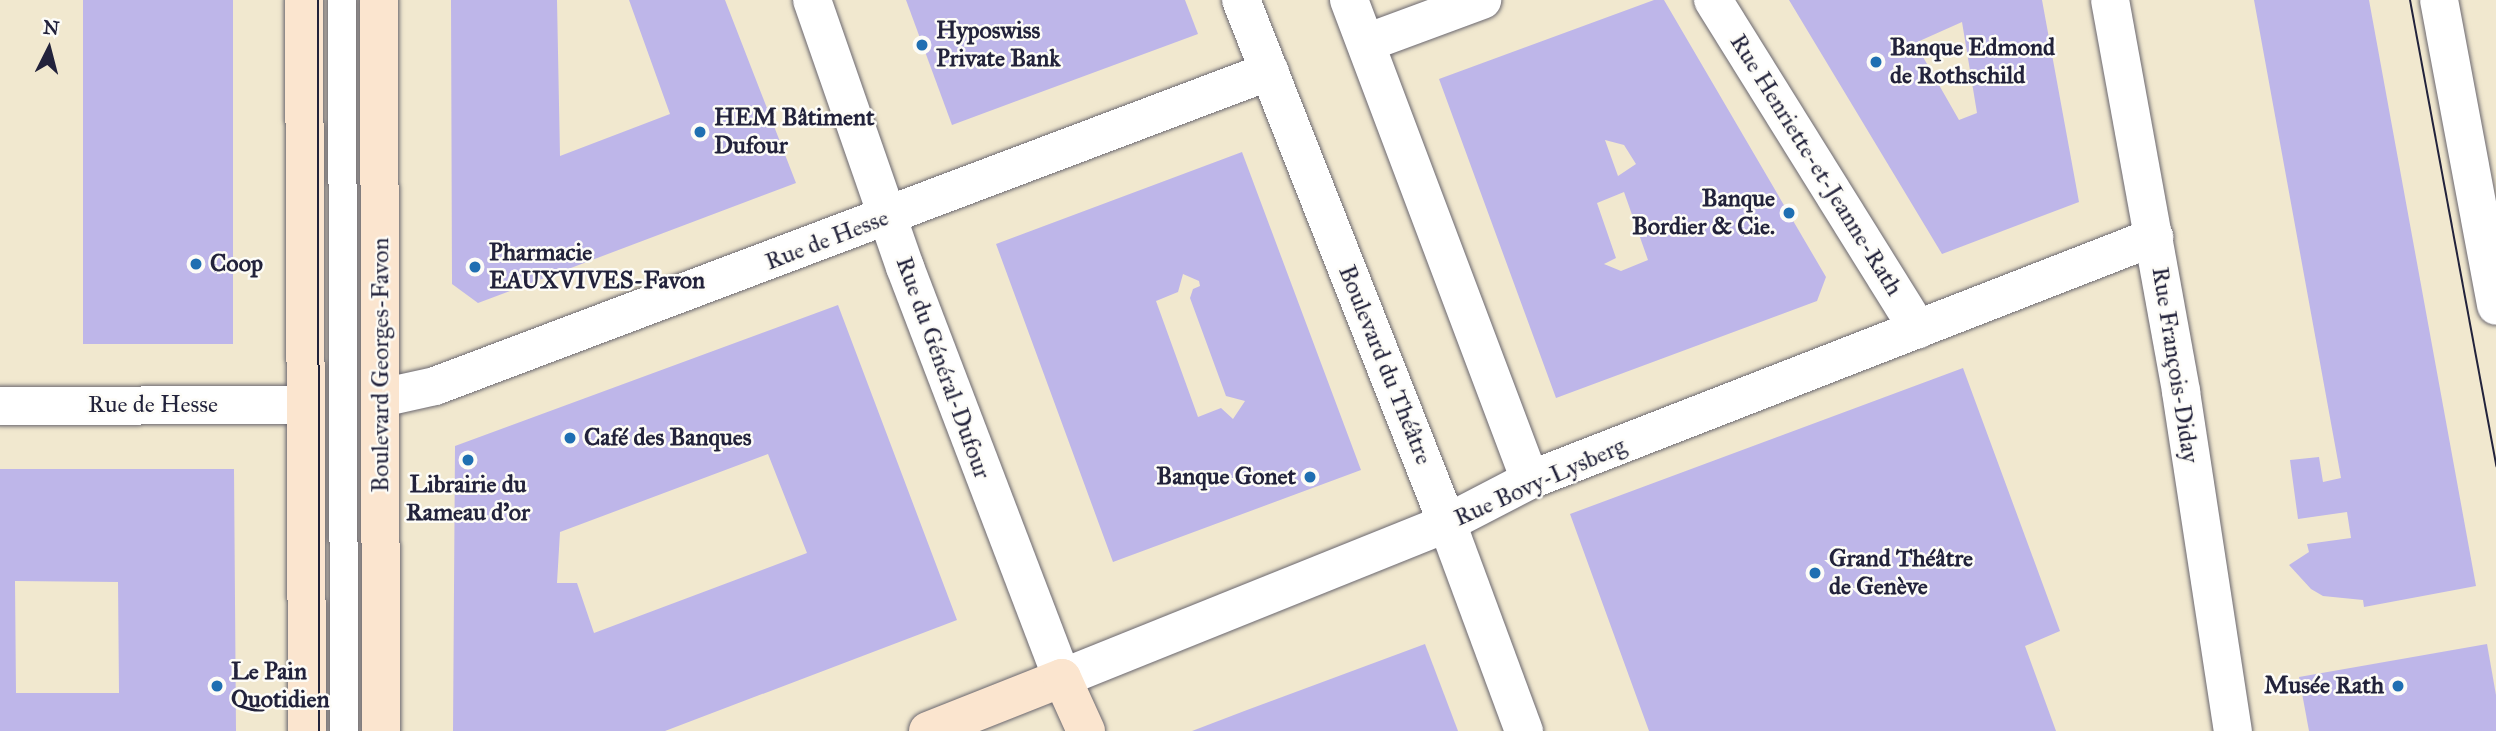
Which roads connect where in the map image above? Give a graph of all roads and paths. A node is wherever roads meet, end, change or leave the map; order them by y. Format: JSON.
{"nodes":[{"id":1,"x":304,"y":0,"type":"edge"},
{"id":2,"x":342,"y":0,"type":"edge"},
{"id":3,"x":379,"y":0,"type":"edge"},
{"id":4,"x":812,"y":0,"type":"edge"},
{"id":5,"x":1241,"y":0,"type":"edge"},
{"id":6,"x":1349,"y":0,"type":"edge"},
{"id":7,"x":1482,"y":0,"type":"edge"},
{"id":8,"x":1713,"y":0,"type":"edge"},
{"id":9,"x":2110,"y":0,"type":"edge"},
{"id":10,"x":2439,"y":0,"type":"edge"},
{"id":11,"x":1366,"y":43,"type":"junction"},
{"id":12,"x":1270,"y":72,"type":"junction"},
{"id":13,"x":888,"y":218,"type":"junction"},
{"id":14,"x":2154,"y":237,"type":"junction"},
{"id":15,"x":2496,"y":306,"type":"edge"},
{"id":16,"x":1918,"y":329,"type":"junction"},
{"id":17,"x":382,"y":398,"type":"junction"},
{"id":18,"x":0,"y":405,"type":"edge"},
{"id":19,"x":306,"y":405,"type":"junction"},
{"id":20,"x":1530,"y":480,"type":"junction"},
{"id":21,"x":1447,"y":523,"type":"junction"},
{"id":22,"x":1062,"y":678,"type":"junction"},
{"id":23,"x":307,"y":731,"type":"edge"},
{"id":24,"x":344,"y":731,"type":"edge"},
{"id":25,"x":381,"y":731,"type":"edge"},
{"id":26,"x":928,"y":731,"type":"edge"},
{"id":27,"x":1086,"y":731,"type":"edge"},
{"id":28,"x":1524,"y":731,"type":"edge"},
{"id":29,"x":2233,"y":731,"type":"edge"}],
"edges":[{"from":1,"to":19,"type":"main road"},
{"from":2,"to":24,"type":"lane"},
{"from":3,"to":17,"type":"main road","name":"Boulevard Georges-Favon"},
{"from":4,"to":13,"type":"street","name":"Rue du Général-Dufour"},
{"from":5,"to":12,"type":"street","name":"Boulevard du Théâtre"},
{"from":6,"to":11,"type":"street"},
{"from":7,"to":11,"type":"street"},
{"from":8,"to":16,"type":"street","name":"Rue Henriette-et-Jeanne-Rath"},
{"from":9,"to":14,"type":"street","name":"Rue François-Diday"},
{"from":10,"to":15,"type":"street"},
{"from":11,"to":20,"type":"street"},
{"from":12,"to":13,"type":"street","name":"Rue de Hesse"},
{"from":12,"to":21,"type":"street","name":"Boulevard du Théâtre"},
{"from":13,"to":17,"type":"street","name":"Rue de Hesse"},
{"from":13,"to":22,"type":"street","name":"Rue du Général-Dufour"},
{"from":14,"to":16,"type":"street","name":"Rue Bovy-Lysberg"},
{"from":14,"to":29,"type":"street","name":"Rue François-Diday"},
{"from":16,"to":20,"type":"street","name":"Rue Bovy-Lysberg"},
{"from":17,"to":25,"type":"main road","name":"Boulevard Georges-Favon"},
{"from":18,"to":19,"type":"street","name":"Rue de Hesse"},
{"from":19,"to":23,"type":"main road"},
{"from":20,"to":21,"type":"street","name":"Rue Bovy-Lysberg"},
{"from":21,"to":22,"type":"street","name":"Rue Bovy-Lysberg"},
{"from":21,"to":28,"type":"street","name":"Boulevard du Théâtre"},
{"from":22,"to":26,"type":"main road","name":"Rue Bovy-Lysberg"},
{"from":22,"to":27,"type":"main road","name":"Rue du Général-Dufour"}]}
